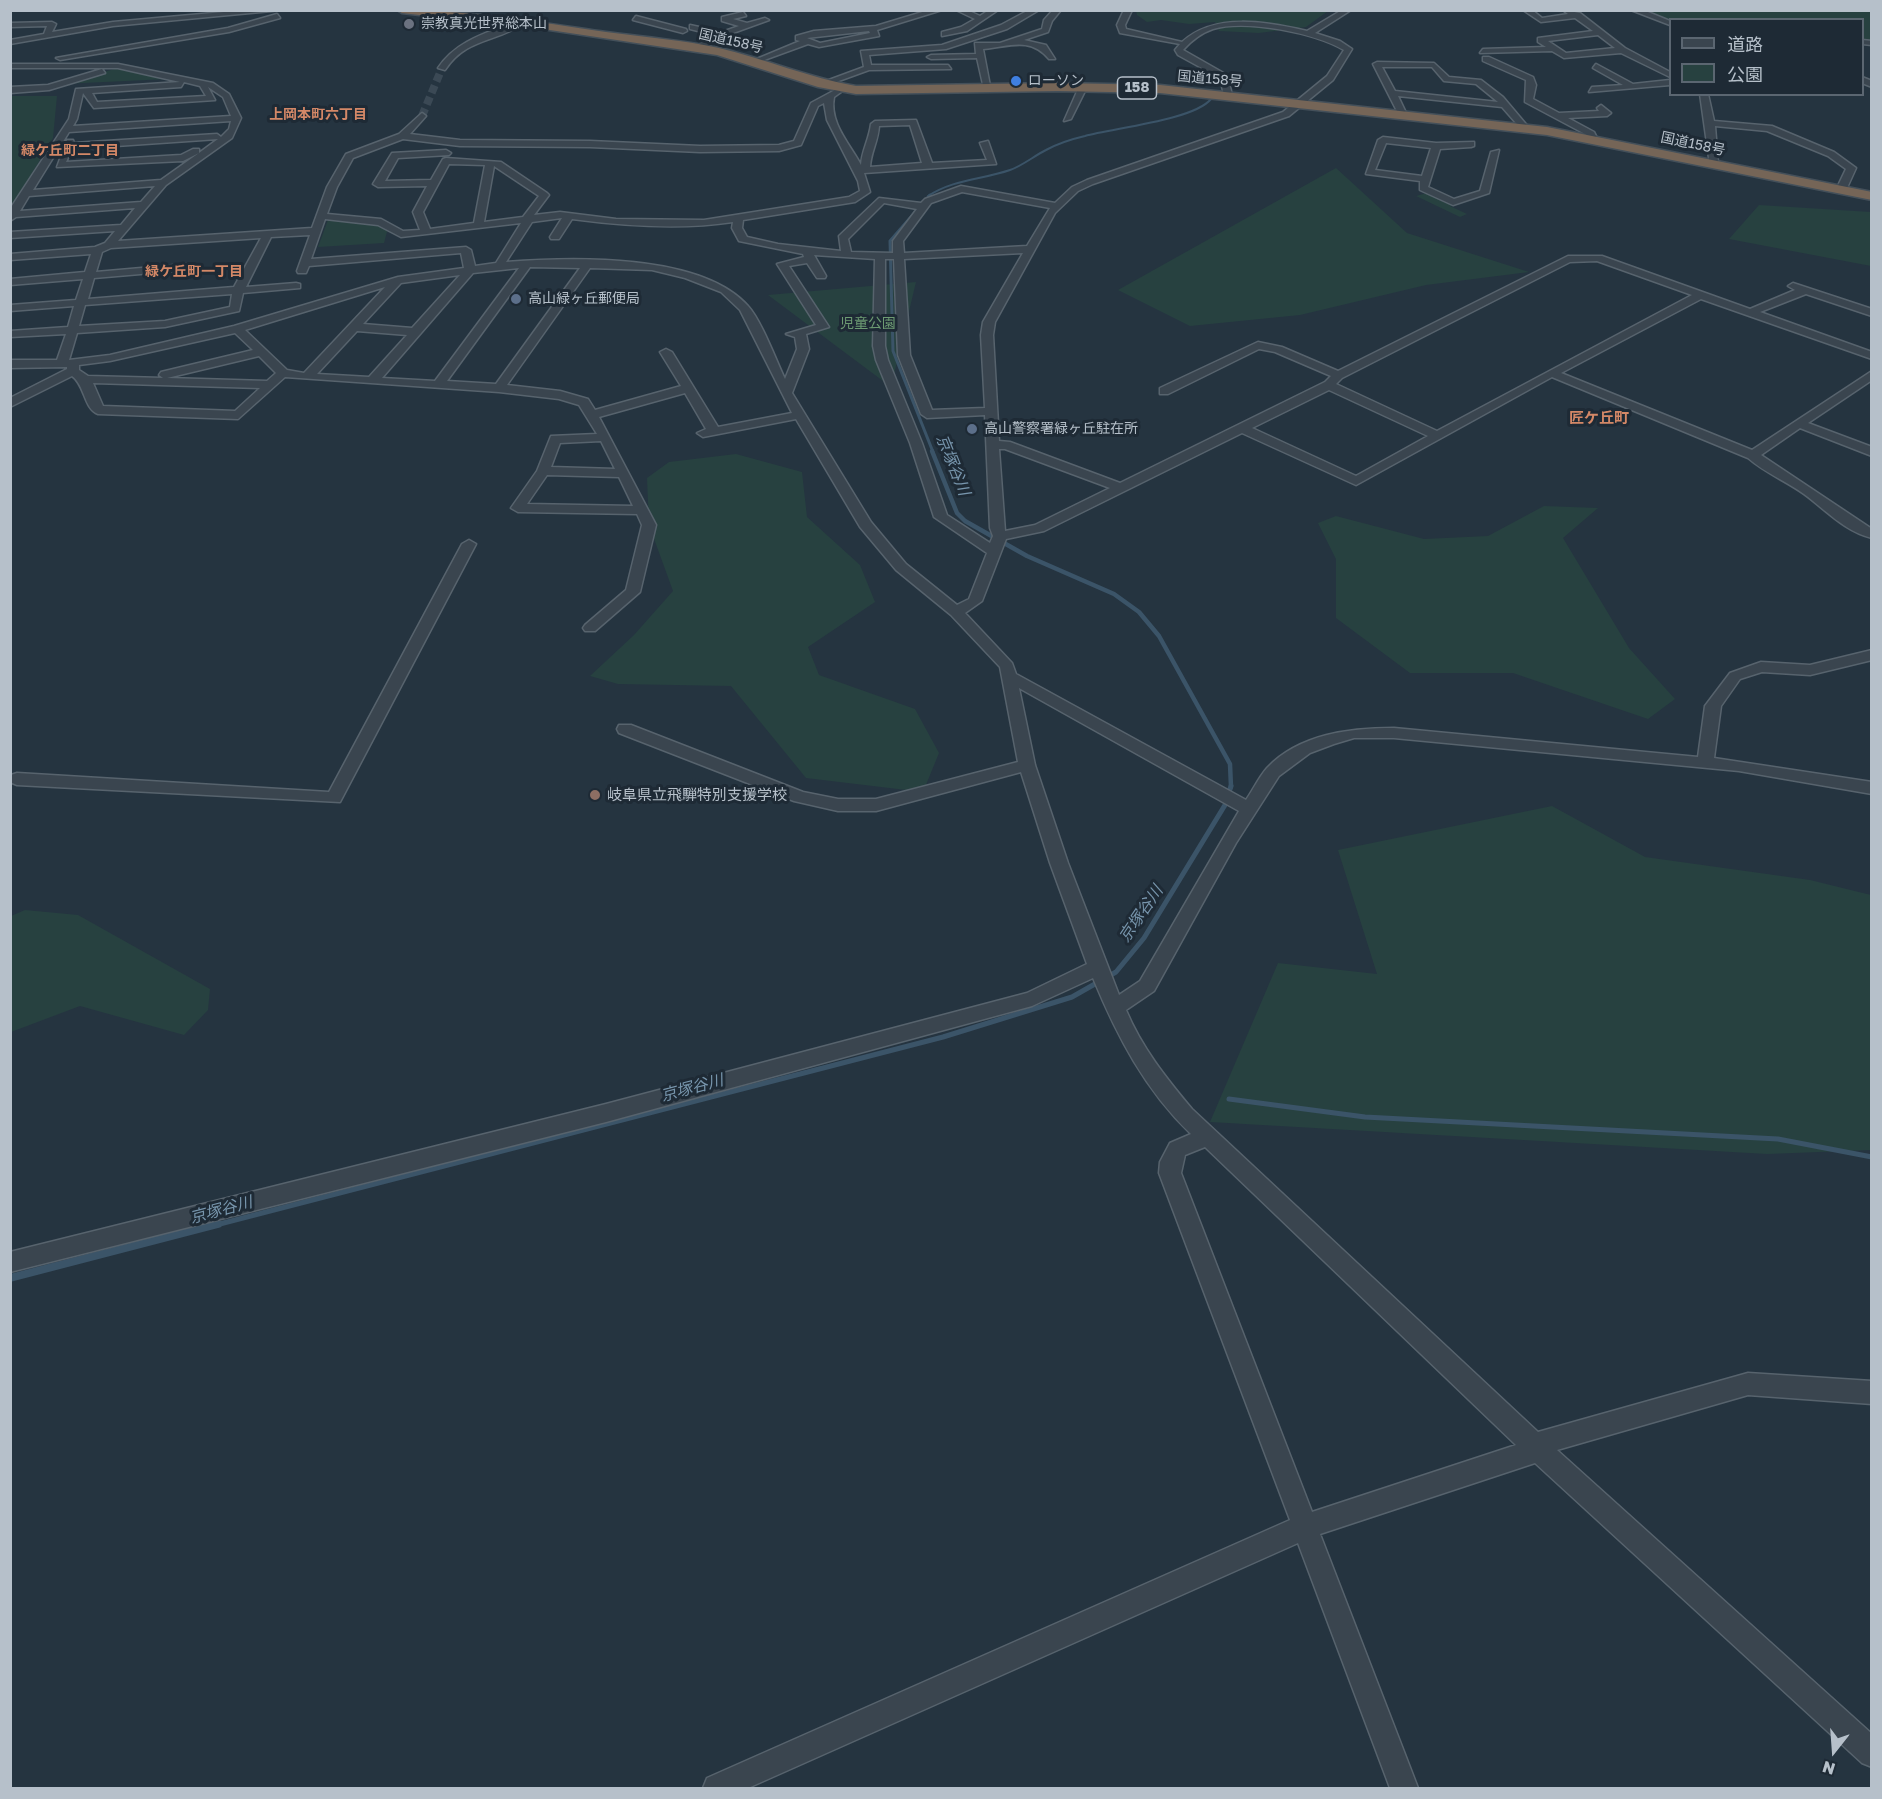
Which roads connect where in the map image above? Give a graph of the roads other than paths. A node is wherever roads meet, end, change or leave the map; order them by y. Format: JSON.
{"nodes":[{"id":1,"x":153,"y":10,"type":"edge"},
{"id":2,"x":279,"y":10,"type":"edge"},
{"id":3,"x":286,"y":10,"type":"edge"},
{"id":4,"x":402,"y":10,"type":"edge"},
{"id":5,"x":899,"y":10,"type":"edge"},
{"id":6,"x":939,"y":10,"type":"edge"},
{"id":7,"x":959,"y":10,"type":"edge"},
{"id":8,"x":995,"y":10,"type":"edge"},
{"id":9,"x":1036,"y":10,"type":"edge"},
{"id":10,"x":1058,"y":10,"type":"edge"},
{"id":11,"x":1128,"y":10,"type":"edge"},
{"id":12,"x":1348,"y":10,"type":"edge"},
{"id":13,"x":1527,"y":10,"type":"edge"},
{"id":14,"x":1566,"y":10,"type":"edge"},
{"id":15,"x":1634,"y":10,"type":"edge"},
{"id":16,"x":743,"y":14,"type":"dead end"},
{"id":17,"x":1577,"y":15,"type":"junction"},
{"id":18,"x":636,"y":18,"type":"dead end"},
{"id":19,"x":917,"y":18,"type":"junction"},
{"id":20,"x":982,"y":19,"type":"junction"},
{"id":21,"x":516,"y":20,"type":"junction"},
{"id":22,"x":765,"y":20,"type":"dead end"},
{"id":23,"x":926,"y":21,"type":"dead end"},
{"id":24,"x":142,"y":22,"type":"junction"},
{"id":25,"x":1669,"y":22,"type":"edge"},
{"id":26,"x":10,"y":25,"type":"edge"},
{"id":27,"x":935,"y":25,"type":"dead end"},
{"id":28,"x":747,"y":26,"type":"junction"},
{"id":29,"x":953,"y":32,"type":"junction"},
{"id":30,"x":1599,"y":33,"type":"junction"},
{"id":31,"x":722,"y":34,"type":"junction"},
{"id":32,"x":1308,"y":34,"type":"junction"},
{"id":33,"x":47,"y":36,"type":"junction"},
{"id":34,"x":976,"y":37,"type":"junction"},
{"id":35,"x":456,"y":40,"type":"dead end"},
{"id":36,"x":1015,"y":40,"type":"junction"},
{"id":37,"x":10,"y":42,"type":"edge"},
{"id":38,"x":1178,"y":42,"type":"dead end"},
{"id":39,"x":467,"y":44,"type":"junction"},
{"id":40,"x":700,"y":48,"type":"junction"},
{"id":41,"x":918,"y":48,"type":"junction"},
{"id":42,"x":1553,"y":49,"type":"junction"},
{"id":43,"x":1622,"y":50,"type":"junction"},
{"id":44,"x":979,"y":52,"type":"junction"},
{"id":45,"x":22,"y":54,"type":"dead end"},
{"id":46,"x":1052,"y":57,"type":"dead end"},
{"id":47,"x":756,"y":61,"type":"junction"},
{"id":48,"x":867,"y":64,"type":"junction"},
{"id":49,"x":10,"y":65,"type":"edge"},
{"id":50,"x":42,"y":66,"type":"junction"},
{"id":51,"x":118,"y":66,"type":"junction"},
{"id":52,"x":982,"y":66,"type":"junction"},
{"id":53,"x":1596,"y":66,"type":"dead end"},
{"id":54,"x":442,"y":68,"type":"tunnel mouth"},
{"id":55,"x":1669,"y":74,"type":"edge"},
{"id":56,"x":1669,"y":83,"type":"edge"},
{"id":57,"x":202,"y":84,"type":"junction"},
{"id":58,"x":1083,"y":87,"type":"junction"},
{"id":59,"x":1629,"y":87,"type":"junction"},
{"id":60,"x":988,"y":89,"type":"junction"},
{"id":61,"x":10,"y":90,"type":"edge"},
{"id":62,"x":826,"y":90,"type":"junction"},
{"id":63,"x":1592,"y":90,"type":"dead end"},
{"id":64,"x":87,"y":91,"type":"junction"},
{"id":65,"x":1394,"y":93,"type":"junction"},
{"id":66,"x":1228,"y":95,"type":"junction"},
{"id":67,"x":1639,"y":95,"type":"dead end"},
{"id":68,"x":1704,"y":96,"type":"edge"},
{"id":69,"x":1297,"y":103,"type":"junction"},
{"id":70,"x":1506,"y":105,"type":"junction"},
{"id":71,"x":1601,"y":108,"type":"dead end"},
{"id":72,"x":1443,"y":109,"type":"dead end"},
{"id":73,"x":1401,"y":110,"type":"junction"},
{"id":74,"x":422,"y":116,"type":"tunnel mouth"},
{"id":75,"x":1556,"y":116,"type":"junction"},
{"id":76,"x":237,"y":118,"type":"junction"},
{"id":77,"x":1067,"y":119,"type":"dead end"},
{"id":78,"x":1710,"y":123,"type":"junction"},
{"id":79,"x":72,"y":128,"type":"junction"},
{"id":80,"x":1526,"y":129,"type":"junction"},
{"id":81,"x":402,"y":135,"type":"junction"},
{"id":82,"x":217,"y":137,"type":"junction"},
{"id":83,"x":1592,"y":138,"type":"junction"},
{"id":84,"x":985,"y":143,"type":"dead end"},
{"id":85,"x":1471,"y":144,"type":"dead end"},
{"id":86,"x":602,"y":145,"type":"junction"},
{"id":87,"x":69,"y":146,"type":"junction"},
{"id":88,"x":1436,"y":146,"type":"junction"},
{"id":89,"x":1496,"y":152,"type":"dead end"},
{"id":90,"x":490,"y":162,"type":"junction"},
{"id":91,"x":1713,"y":163,"type":"junction"},
{"id":92,"x":928,"y":166,"type":"junction"},
{"id":93,"x":861,"y":170,"type":"junction"},
{"id":94,"x":1426,"y":179,"type":"junction"},
{"id":95,"x":163,"y":183,"type":"junction"},
{"id":96,"x":434,"y":183,"type":"junction"},
{"id":97,"x":1841,"y":190,"type":"junction"},
{"id":98,"x":26,"y":193,"type":"junction"},
{"id":99,"x":1872,"y":196,"type":"edge"},
{"id":100,"x":143,"y":205,"type":"junction"},
{"id":101,"x":1056,"y":206,"type":"junction"},
{"id":102,"x":925,"y":207,"type":"junction"},
{"id":103,"x":12,"y":216,"type":"edge"},
{"id":104,"x":321,"y":216,"type":"junction"},
{"id":105,"x":569,"y":216,"type":"junction"},
{"id":106,"x":529,"y":217,"type":"junction"},
{"id":107,"x":738,"y":218,"type":"junction"},
{"id":108,"x":479,"y":224,"type":"junction"},
{"id":109,"x":122,"y":228,"type":"junction"},
{"id":110,"x":318,"y":231,"type":"junction"},
{"id":111,"x":426,"y":232,"type":"junction"},
{"id":112,"x":268,"y":234,"type":"junction"},
{"id":113,"x":10,"y":235,"type":"edge"},
{"id":114,"x":555,"y":237,"type":"dead end"},
{"id":115,"x":109,"y":245,"type":"junction"},
{"id":116,"x":1030,"y":249,"type":"junction"},
{"id":117,"x":97,"y":250,"type":"junction"},
{"id":118,"x":890,"y":255,"type":"junction"},
{"id":119,"x":809,"y":256,"type":"junction"},
{"id":120,"x":847,"y":256,"type":"junction"},
{"id":121,"x":10,"y":257,"type":"edge"},
{"id":122,"x":306,"y":263,"type":"junction"},
{"id":123,"x":527,"y":264,"type":"junction"},
{"id":124,"x":588,"y":264,"type":"junction"},
{"id":125,"x":500,"y":266,"type":"junction"},
{"id":126,"x":187,"y":267,"type":"junction"},
{"id":127,"x":470,"y":270,"type":"junction"},
{"id":128,"x":89,"y":276,"type":"junction"},
{"id":129,"x":821,"y":276,"type":"dead end"},
{"id":130,"x":398,"y":280,"type":"junction"},
{"id":131,"x":10,"y":282,"type":"edge"},
{"id":132,"x":296,"y":286,"type":"junction"},
{"id":133,"x":1793,"y":286,"type":"dead end"},
{"id":134,"x":1806,"y":290,"type":"junction"},
{"id":135,"x":238,"y":291,"type":"junction"},
{"id":136,"x":1702,"y":294,"type":"junction"},
{"id":137,"x":80,"y":303,"type":"junction"},
{"id":138,"x":10,"y":308,"type":"edge"},
{"id":139,"x":1751,"y":312,"type":"junction"},
{"id":140,"x":1872,"y":313,"type":"edge"},
{"id":141,"x":288,"y":314,"type":"junction"},
{"id":142,"x":354,"y":327,"type":"junction"},
{"id":143,"x":237,"y":329,"type":"junction"},
{"id":144,"x":72,"y":330,"type":"junction"},
{"id":145,"x":416,"y":332,"type":"junction"},
{"id":146,"x":10,"y":334,"type":"edge"},
{"id":147,"x":261,"y":352,"type":"junction"},
{"id":148,"x":666,"y":352,"type":"dead end"},
{"id":149,"x":1872,"y":356,"type":"edge"},
{"id":150,"x":10,"y":364,"type":"edge"},
{"id":151,"x":69,"y":366,"type":"junction"},
{"id":152,"x":1551,"y":373,"type":"junction"},
{"id":153,"x":283,"y":374,"type":"junction"},
{"id":154,"x":1872,"y":374,"type":"edge"},
{"id":155,"x":309,"y":375,"type":"junction"},
{"id":156,"x":1338,"y":375,"type":"junction"},
{"id":157,"x":85,"y":379,"type":"junction"},
{"id":158,"x":373,"y":380,"type":"junction"},
{"id":159,"x":146,"y":381,"type":"junction"},
{"id":160,"x":439,"y":384,"type":"junction"},
{"id":161,"x":268,"y":385,"type":"junction"},
{"id":162,"x":1329,"y":385,"type":"junction"},
{"id":163,"x":499,"y":388,"type":"junction"},
{"id":164,"x":688,"y":388,"type":"junction"},
{"id":165,"x":1164,"y":391,"type":"dead end"},
{"id":166,"x":786,"y":393,"type":"junction"},
{"id":167,"x":10,"y":403,"type":"edge"},
{"id":168,"x":991,"y":411,"type":"junction"},
{"id":169,"x":591,"y":415,"type":"junction"},
{"id":170,"x":800,"y":415,"type":"junction"},
{"id":171,"x":1800,"y":424,"type":"junction"},
{"id":172,"x":1242,"y":428,"type":"junction"},
{"id":173,"x":1438,"y":436,"type":"junction"},
{"id":174,"x":605,"y":437,"type":"junction"},
{"id":175,"x":992,"y":445,"type":"junction"},
{"id":176,"x":1872,"y":452,"type":"edge"},
{"id":177,"x":1753,"y":455,"type":"junction"},
{"id":178,"x":543,"y":471,"type":"junction"},
{"id":179,"x":623,"y":472,"type":"junction"},
{"id":180,"x":1119,"y":487,"type":"junction"},
{"id":181,"x":641,"y":510,"type":"junction"},
{"id":182,"x":1872,"y":534,"type":"edge"},
{"id":183,"x":999,"y":540,"type":"junction"},
{"id":184,"x":469,"y":544,"type":"dead end"},
{"id":185,"x":956,"y":612,"type":"junction"},
{"id":186,"x":590,"y":628,"type":"dead end"},
{"id":187,"x":1872,"y":655,"type":"edge"},
{"id":188,"x":1009,"y":676,"type":"junction"},
{"id":189,"x":625,"y":729,"type":"dead end"},
{"id":190,"x":1705,"y":763,"type":"junction"},
{"id":191,"x":1027,"y":765,"type":"junction"},
{"id":192,"x":17,"y":779,"type":"dead end"},
{"id":193,"x":1872,"y":788,"type":"edge"},
{"id":194,"x":1249,"y":809,"type":"junction"},
{"id":195,"x":1106,"y":986,"type":"junction"},
{"id":196,"x":1207,"y":1137,"type":"junction"},
{"id":197,"x":10,"y":1263,"type":"edge"},
{"id":198,"x":1872,"y":1393,"type":"edge"},
{"id":199,"x":1539,"y":1450,"type":"junction"},
{"id":200,"x":1304,"y":1527,"type":"junction"},
{"id":201,"x":1868,"y":1746,"type":"edge"},
{"id":202,"x":717,"y":1788,"type":"edge"},
{"id":203,"x":1404,"y":1788,"type":"edge"}],
"edges":[{"from":1,"to":24,"type":"street"},
{"from":2,"to":24,"type":"street"},
{"from":3,"to":50,"type":"street"},
{"from":4,"to":21,"type":"highway","name":"国道158号","number":"158"},
{"from":5,"to":19,"type":"street"},
{"from":6,"to":19,"type":"street"},
{"from":7,"to":20,"type":"street"},
{"from":8,"to":20,"type":"street"},
{"from":9,"to":34,"type":"street"},
{"from":10,"to":36,"type":"street"},
{"from":11,"to":38,"type":"street"},
{"from":12,"to":32,"type":"street"},
{"from":13,"to":17,"type":"street"},
{"from":14,"to":17,"type":"street"},
{"from":15,"to":25,"type":"street"},
{"from":16,"to":28,"type":"street"},
{"from":17,"to":30,"type":"street"},
{"from":18,"to":31,"type":"street"},
{"from":19,"to":23,"type":"street"},
{"from":19,"to":47,"type":"street"},
{"from":20,"to":29,"type":"street"},
{"from":21,"to":39,"type":"street"},
{"from":21,"to":40,"type":"highway","name":"国道158号","number":"158"},
{"from":22,"to":28,"type":"street"},
{"from":24,"to":33,"type":"street"},
{"from":26,"to":33,"type":"street"},
{"from":27,"to":29,"type":"street"},
{"from":28,"to":31,"type":"street"},
{"from":29,"to":41,"type":"street"},
{"from":30,"to":42,"type":"street"},
{"from":30,"to":43,"type":"street"},
{"from":31,"to":40,"type":"street"},
{"from":32,"to":66,"type":"street"},
{"from":32,"to":69,"type":"street"},
{"from":33,"to":37,"type":"street"},
{"from":34,"to":41,"type":"street"},
{"from":34,"to":44,"type":"street"},
{"from":35,"to":39,"type":"street"},
{"from":36,"to":44,"type":"street"},
{"from":36,"to":46,"type":"street"},
{"from":39,"to":54,"type":"street"},
{"from":40,"to":47,"type":"highway","name":"国道158号","number":"158"},
{"from":41,"to":48,"type":"street"},
{"from":42,"to":43,"type":"street"},
{"from":42,"to":75,"type":"street"},
{"from":43,"to":55,"type":"street"},
{"from":44,"to":48,"type":"street"},
{"from":44,"to":52,"type":"street"},
{"from":45,"to":49,"type":"street"},
{"from":47,"to":62,"type":"highway","name":"国道158号","number":"158"},
{"from":48,"to":52,"type":"street"},
{"from":48,"to":62,"type":"street"},
{"from":49,"to":50,"type":"street"},
{"from":50,"to":51,"type":"street"},
{"from":51,"to":57,"type":"street"},
{"from":51,"to":61,"type":"street"},
{"from":52,"to":60,"type":"street"},
{"from":53,"to":59,"type":"street"},
{"from":56,"to":59,"type":"street"},
{"from":57,"to":64,"type":"street"},
{"from":57,"to":64,"type":"street"},
{"from":57,"to":76,"type":"street"},
{"from":58,"to":60,"type":"highway","name":"国道158号","number":"158"},
{"from":58,"to":66,"type":"highway","name":"国道158号","number":"158"},
{"from":58,"to":77,"type":"street"},
{"from":59,"to":63,"type":"street"},
{"from":59,"to":67,"type":"street"},
{"from":60,"to":62,"type":"highway","name":"国道158号","number":"158"},
{"from":62,"to":86,"type":"street"},
{"from":62,"to":93,"type":"street"},
{"from":64,"to":79,"type":"street"},
{"from":65,"to":70,"type":"street"},
{"from":65,"to":70,"type":"street"},
{"from":65,"to":73,"type":"street"},
{"from":66,"to":69,"type":"highway","name":"国道158号","number":"158"},
{"from":68,"to":78,"type":"street"},
{"from":69,"to":73,"type":"highway","name":"国道158号","number":"158"},
{"from":69,"to":101,"type":"street"},
{"from":70,"to":80,"type":"street"},
{"from":71,"to":75,"type":"street"},
{"from":72,"to":73,"type":"street"},
{"from":73,"to":80,"type":"highway","name":"国道158号","number":"158"},
{"from":74,"to":81,"type":"street"},
{"from":75,"to":83,"type":"street"},
{"from":76,"to":79,"type":"street"},
{"from":76,"to":82,"type":"street"},
{"from":76,"to":95,"type":"street"},
{"from":78,"to":91,"type":"street"},
{"from":78,"to":97,"type":"street"},
{"from":79,"to":87,"type":"street"},
{"from":79,"to":98,"type":"street"},
{"from":80,"to":83,"type":"highway","name":"国道158号","number":"158"},
{"from":81,"to":86,"type":"street"},
{"from":81,"to":104,"type":"street"},
{"from":82,"to":87,"type":"street"},
{"from":82,"to":87,"type":"street"},
{"from":83,"to":91,"type":"highway","name":"国道158号","number":"158"},
{"from":84,"to":92,"type":"street"},
{"from":85,"to":88,"type":"street"},
{"from":86,"to":96,"type":"street"},
{"from":88,"to":94,"type":"street"},
{"from":88,"to":94,"type":"street"},
{"from":89,"to":94,"type":"street"},
{"from":90,"to":96,"type":"street"},
{"from":90,"to":106,"type":"street"},
{"from":90,"to":108,"type":"street"},
{"from":91,"to":97,"type":"highway","name":"国道158号","number":"158"},
{"from":92,"to":93,"type":"street"},
{"from":92,"to":93,"type":"street"},
{"from":93,"to":107,"type":"street"},
{"from":95,"to":98,"type":"street"},
{"from":95,"to":100,"type":"street"},
{"from":96,"to":111,"type":"street"},
{"from":97,"to":99,"type":"highway","name":"国道158号","number":"158"},
{"from":98,"to":103,"type":"street"},
{"from":100,"to":103,"type":"street"},
{"from":100,"to":109,"type":"street"},
{"from":101,"to":102,"type":"street"},
{"from":101,"to":116,"type":"street"},
{"from":102,"to":118,"type":"street"},
{"from":102,"to":120,"type":"street"},
{"from":104,"to":110,"type":"street"},
{"from":104,"to":111,"type":"street"},
{"from":105,"to":106,"type":"street"},
{"from":105,"to":107,"type":"street"},
{"from":105,"to":114,"type":"street"},
{"from":106,"to":108,"type":"street"},
{"from":106,"to":125,"type":"street"},
{"from":107,"to":119,"type":"street"},
{"from":108,"to":111,"type":"street"},
{"from":109,"to":113,"type":"street"},
{"from":109,"to":115,"type":"street"},
{"from":110,"to":112,"type":"street"},
{"from":110,"to":122,"type":"street"},
{"from":112,"to":126,"type":"street"},
{"from":112,"to":135,"type":"street"},
{"from":115,"to":117,"type":"street"},
{"from":115,"to":126,"type":"street"},
{"from":116,"to":118,"type":"street"},
{"from":116,"to":168,"type":"street"},
{"from":117,"to":121,"type":"street"},
{"from":117,"to":128,"type":"street"},
{"from":118,"to":120,"type":"street"},
{"from":118,"to":168,"type":"street"},
{"from":118,"to":183,"type":"street"},
{"from":119,"to":120,"type":"street"},
{"from":119,"to":129,"type":"street"},
{"from":119,"to":166,"type":"street"},
{"from":122,"to":127,"type":"street"},
{"from":122,"to":132,"type":"street"},
{"from":123,"to":124,"type":"street"},
{"from":123,"to":125,"type":"street"},
{"from":123,"to":160,"type":"street"},
{"from":124,"to":163,"type":"street"},
{"from":124,"to":166,"type":"street"},
{"from":125,"to":127,"type":"street"},
{"from":126,"to":128,"type":"street"},
{"from":126,"to":135,"type":"street"},
{"from":126,"to":137,"type":"street"},
{"from":127,"to":130,"type":"street"},
{"from":127,"to":145,"type":"street"},
{"from":128,"to":131,"type":"street"},
{"from":128,"to":137,"type":"street"},
{"from":130,"to":141,"type":"street"},
{"from":130,"to":142,"type":"street"},
{"from":132,"to":135,"type":"street"},
{"from":132,"to":141,"type":"street"},
{"from":133,"to":134,"type":"street"},
{"from":134,"to":139,"type":"street"},
{"from":134,"to":140,"type":"street"},
{"from":135,"to":144,"type":"street"},
{"from":136,"to":139,"type":"street"},
{"from":136,"to":152,"type":"street"},
{"from":136,"to":156,"type":"street"},
{"from":137,"to":138,"type":"street"},
{"from":137,"to":144,"type":"street"},
{"from":139,"to":149,"type":"street"},
{"from":141,"to":143,"type":"street"},
{"from":142,"to":145,"type":"street"},
{"from":142,"to":155,"type":"street"},
{"from":143,"to":147,"type":"street"},
{"from":143,"to":151,"type":"street"},
{"from":144,"to":146,"type":"street"},
{"from":144,"to":151,"type":"street"},
{"from":145,"to":158,"type":"street"},
{"from":147,"to":153,"type":"street"},
{"from":147,"to":159,"type":"street"},
{"from":148,"to":164,"type":"street"},
{"from":150,"to":151,"type":"street"},
{"from":151,"to":157,"type":"street"},
{"from":151,"to":167,"type":"street"},
{"from":152,"to":173,"type":"street"},
{"from":152,"to":177,"type":"street"},
{"from":153,"to":155,"type":"street"},
{"from":153,"to":161,"type":"street"},
{"from":154,"to":171,"type":"street"},
{"from":155,"to":158,"type":"street"},
{"from":156,"to":162,"type":"street"},
{"from":156,"to":165,"type":"street"},
{"from":157,"to":159,"type":"street"},
{"from":157,"to":161,"type":"street"},
{"from":158,"to":160,"type":"street"},
{"from":159,"to":161,"type":"street"},
{"from":160,"to":163,"type":"street"},
{"from":162,"to":172,"type":"street"},
{"from":162,"to":173,"type":"street"},
{"from":163,"to":169,"type":"street"},
{"from":164,"to":169,"type":"street"},
{"from":164,"to":170,"type":"street"},
{"from":166,"to":170,"type":"street"},
{"from":168,"to":175,"type":"street"},
{"from":169,"to":174,"type":"street"},
{"from":170,"to":185,"type":"street"},
{"from":171,"to":176,"type":"street"},
{"from":171,"to":177,"type":"street"},
{"from":172,"to":173,"type":"street"},
{"from":172,"to":180,"type":"street"},
{"from":174,"to":178,"type":"street"},
{"from":174,"to":179,"type":"street"},
{"from":175,"to":180,"type":"street"},
{"from":175,"to":183,"type":"street"},
{"from":177,"to":182,"type":"street"},
{"from":178,"to":179,"type":"street"},
{"from":178,"to":181,"type":"street"},
{"from":179,"to":181,"type":"street"},
{"from":180,"to":183,"type":"street"},
{"from":181,"to":186,"type":"street"},
{"from":183,"to":185,"type":"street"},
{"from":184,"to":192,"type":"street"},
{"from":185,"to":188,"type":"street"},
{"from":187,"to":190,"type":"street"},
{"from":188,"to":191,"type":"street"},
{"from":188,"to":194,"type":"street"},
{"from":189,"to":191,"type":"street"},
{"from":190,"to":193,"type":"street"},
{"from":190,"to":194,"type":"street"},
{"from":191,"to":195,"type":"street"},
{"from":194,"to":195,"type":"street"},
{"from":195,"to":196,"type":"street"},
{"from":195,"to":197,"type":"street"},
{"from":196,"to":199,"type":"street"},
{"from":196,"to":200,"type":"street"},
{"from":198,"to":199,"type":"street"},
{"from":199,"to":200,"type":"street"},
{"from":199,"to":201,"type":"street"},
{"from":200,"to":202,"type":"street"},
{"from":200,"to":203,"type":"street"}]}
